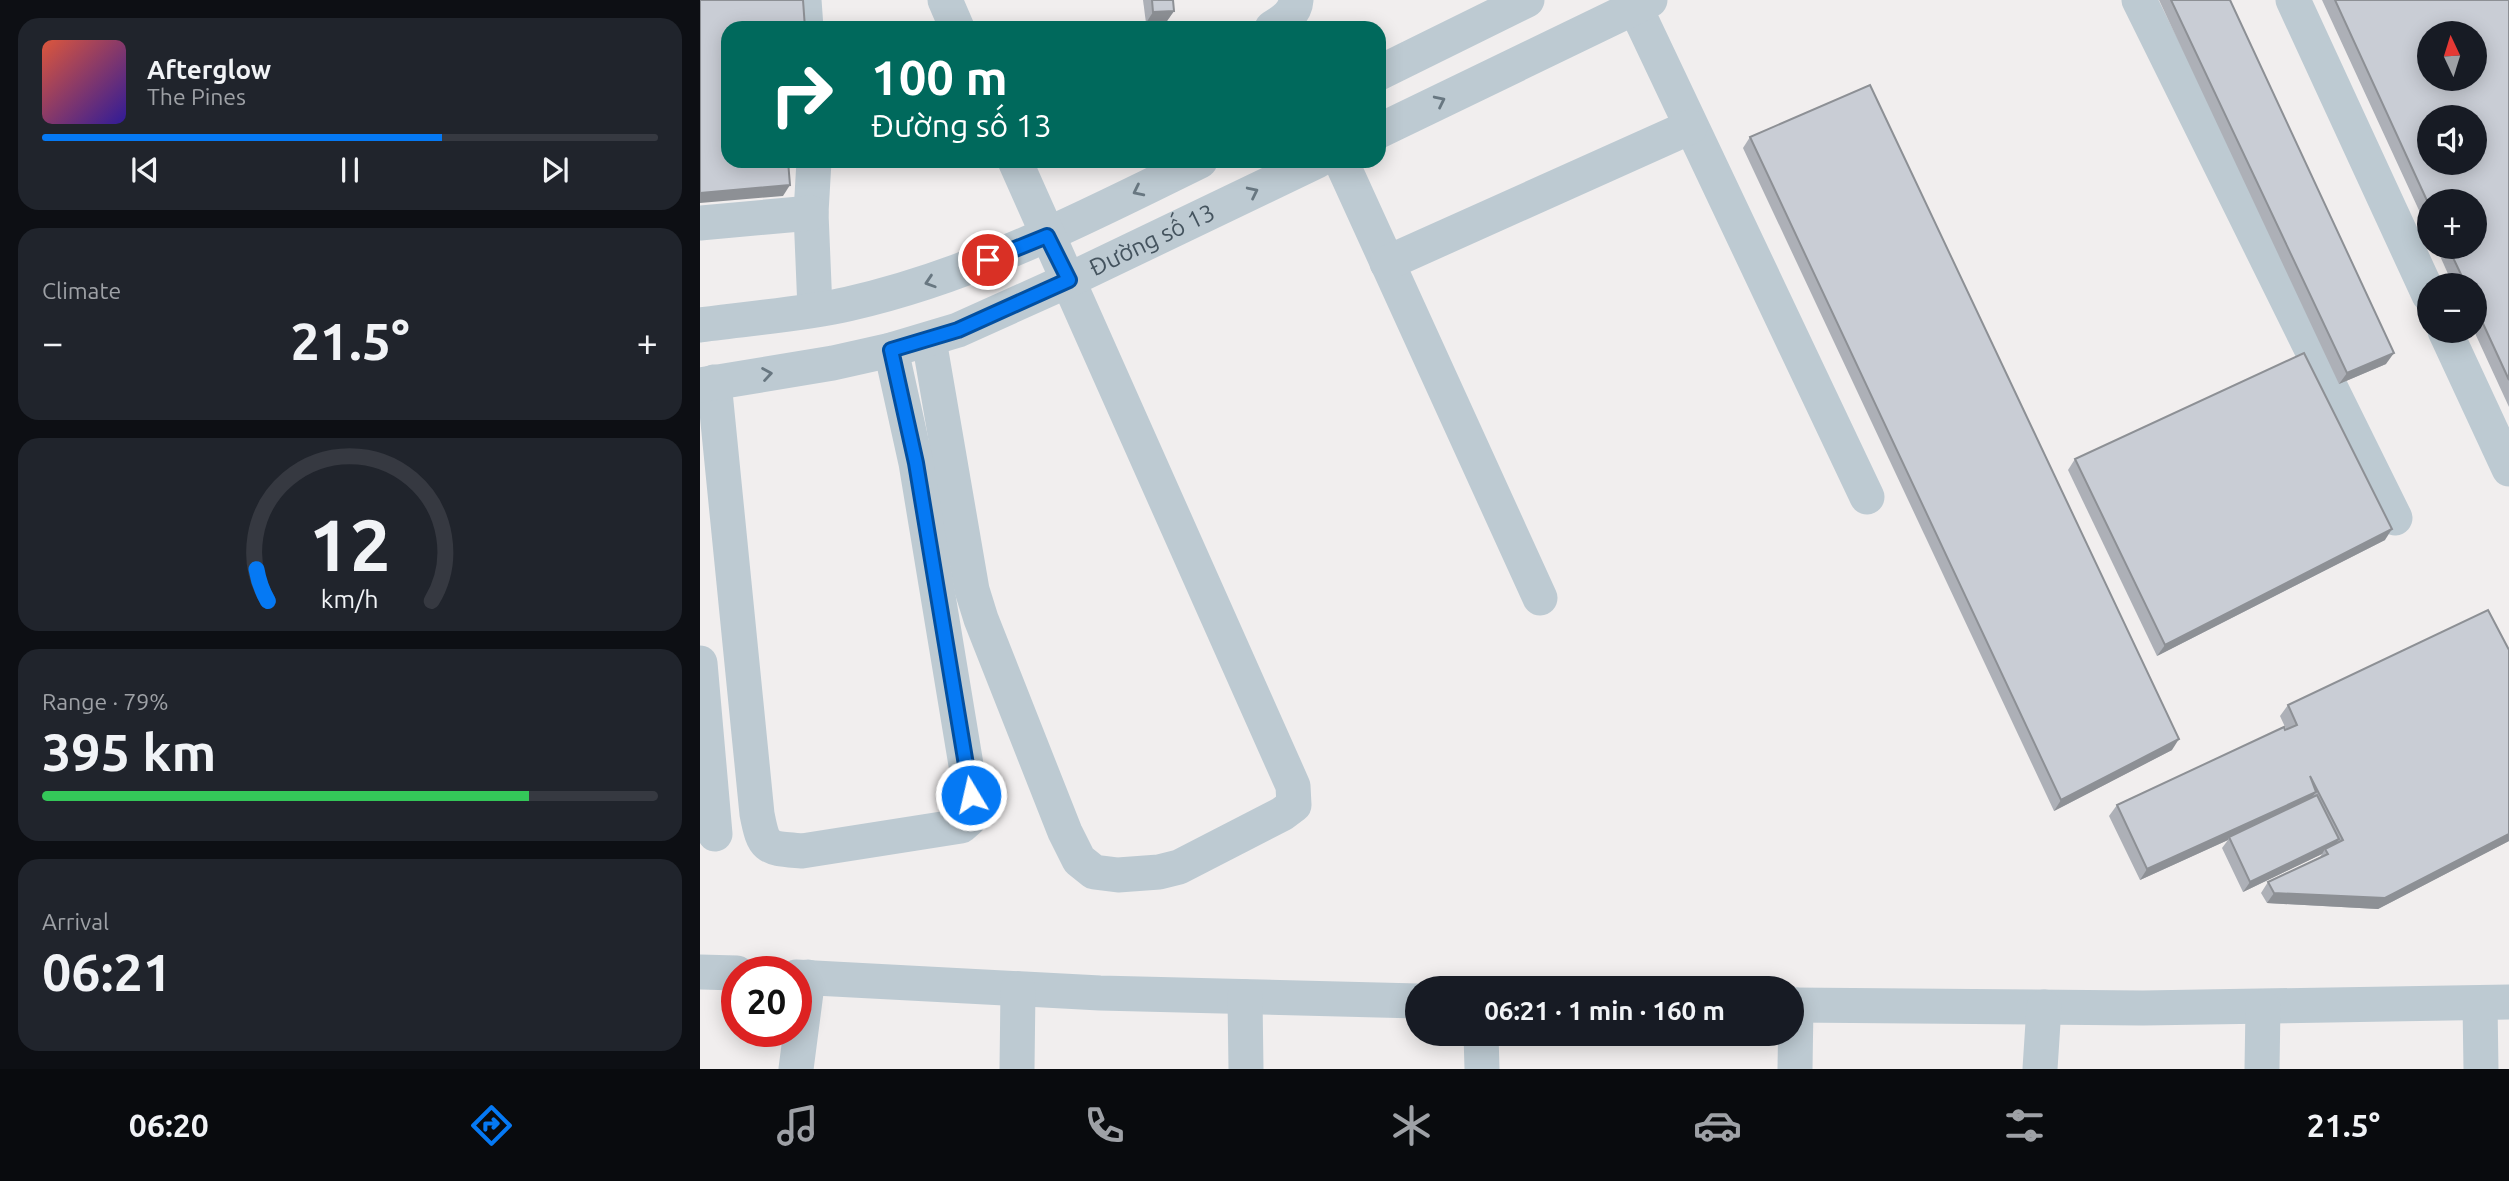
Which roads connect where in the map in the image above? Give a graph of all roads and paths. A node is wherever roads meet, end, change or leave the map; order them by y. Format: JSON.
{"nodes":[{"id":1,"x":804,"y":0,"type":"edge"},
{"id":2,"x":945,"y":0,"type":"edge"},
{"id":3,"x":1296,"y":0,"type":"edge"},
{"id":4,"x":1527,"y":0,"type":"edge"},
{"id":5,"x":2139,"y":0,"type":"edge"},
{"id":6,"x":2293,"y":0,"type":"edge"},
{"id":7,"x":1642,"y":4,"type":"edge"},
{"id":8,"x":806,"y":21,"type":"edge"},
{"id":9,"x":954,"y":21,"type":"edge"},
{"id":10,"x":1284,"y":21,"type":"edge"},
{"id":11,"x":1386,"y":70,"type":"edge"},
{"id":12,"x":1690,"y":127,"type":"junction"},
{"id":13,"x":1386,"y":128,"type":"edge"},
{"id":14,"x":814,"y":168,"type":"edge"},
{"id":15,"x":1018,"y":168,"type":"edge"},
{"id":16,"x":1185,"y":168,"type":"edge"},
{"id":17,"x":1302,"y":168,"type":"edge"},
{"id":18,"x":1344,"y":168,"type":"edge"},
{"id":19,"x":811,"y":213,"type":"junction"},
{"id":20,"x":700,"y":223,"type":"edge"},
{"id":21,"x":1047,"y":236,"type":"junction"},
{"id":22,"x":1387,"y":263,"type":"junction"},
{"id":23,"x":2419,"y":273,"type":"edge"},
{"id":24,"x":1069,"y":280,"type":"junction"},
{"id":25,"x":815,"y":309,"type":"junction"},
{"id":26,"x":700,"y":325,"type":"edge"},
{"id":27,"x":929,"y":340,"type":"junction"},
{"id":28,"x":2451,"y":343,"type":"edge"},
{"id":29,"x":891,"y":350,"type":"junction"},
{"id":30,"x":707,"y":384,"type":"edge"},
{"id":31,"x":2509,"y":469,"type":"edge"},
{"id":32,"x":1867,"y":497,"type":"dead end"},
{"id":33,"x":2395,"y":518,"type":"dead end"},
{"id":34,"x":1540,"y":598,"type":"dead end"},
{"id":35,"x":700,"y":663,"type":"edge"},
{"id":36,"x":715,"y":834,"type":"dead end"},
{"id":37,"x":700,"y":972,"type":"edge"},
{"id":38,"x":721,"y":973,"type":"edge"},
{"id":39,"x":812,"y":978,"type":"edge"},
{"id":40,"x":1018,"y":989,"type":"junction"},
{"id":41,"x":1245,"y":997,"type":"junction"},
{"id":42,"x":1405,"y":1001,"type":"edge"},
{"id":43,"x":2495,"y":1003,"type":"edge"},
{"id":44,"x":1804,"y":1005,"type":"edge"},
{"id":45,"x":2044,"y":1007,"type":"junction"},
{"id":46,"x":2263,"y":1007,"type":"junction"},
{"id":47,"x":1481,"y":1046,"type":"edge"},
{"id":48,"x":1795,"y":1046,"type":"edge"},
{"id":49,"x":797,"y":1047,"type":"edge"},
{"id":50,"x":796,"y":1069,"type":"edge"},
{"id":51,"x":1017,"y":1069,"type":"edge"},
{"id":52,"x":1246,"y":1069,"type":"edge"},
{"id":53,"x":1482,"y":1069,"type":"edge"},
{"id":54,"x":1795,"y":1069,"type":"edge"},
{"id":55,"x":2040,"y":1069,"type":"edge"},
{"id":56,"x":2262,"y":1069,"type":"edge"},
{"id":57,"x":2481,"y":1069,"type":"edge"}],
"edges":[{"from":1,"to":8,"type":"street"},
{"from":2,"to":9,"type":"street"},
{"from":3,"to":10,"type":"street"},
{"from":4,"to":11,"type":"street"},
{"from":5,"to":33,"type":"street"},
{"from":6,"to":23,"type":"street"},
{"from":7,"to":12,"type":"street"},
{"from":13,"to":7,"type":"street","one_way":true},
{"from":12,"to":22,"type":"street"},
{"from":12,"to":32,"type":"street"},
{"from":14,"to":19,"type":"street"},
{"from":15,"to":21,"type":"street"},
{"from":16,"to":21,"type":"street","name":"Đường số 13","one_way":true},
{"from":24,"to":17,"type":"street","name":"Đường số 13","one_way":true},
{"from":18,"to":22,"type":"street"},
{"from":19,"to":20,"type":"street"},
{"from":19,"to":25,"type":"street"},
{"from":21,"to":24,"type":"street"},
{"from":21,"to":25,"type":"street","name":"Đường số 13","one_way":true},
{"from":22,"to":34,"type":"street"},
{"from":24,"to":27,"type":"street","name":"Đường số 13"},
{"from":24,"to":27,"type":"street"},
{"from":25,"to":26,"type":"street","name":"Đường số 13"},
{"from":27,"to":29,"type":"street","name":"Đường số 13"},
{"from":28,"to":31,"type":"street"},
{"from":30,"to":29,"type":"street","name":"Đường số 13","one_way":true},
{"from":29,"to":30,"type":"street"},
{"from":35,"to":36,"type":"street"},
{"from":37,"to":38,"type":"street"},
{"from":39,"to":40,"type":"street"},
{"from":40,"to":41,"type":"street"},
{"from":40,"to":51,"type":"street"},
{"from":41,"to":42,"type":"street"},
{"from":41,"to":52,"type":"street"},
{"from":43,"to":46,"type":"street"},
{"from":43,"to":57,"type":"street"},
{"from":44,"to":45,"type":"street"},
{"from":45,"to":46,"type":"street"},
{"from":45,"to":55,"type":"street"},
{"from":46,"to":56,"type":"street"},
{"from":47,"to":53,"type":"street"},
{"from":48,"to":54,"type":"street"},
{"from":49,"to":50,"type":"street"}]}
